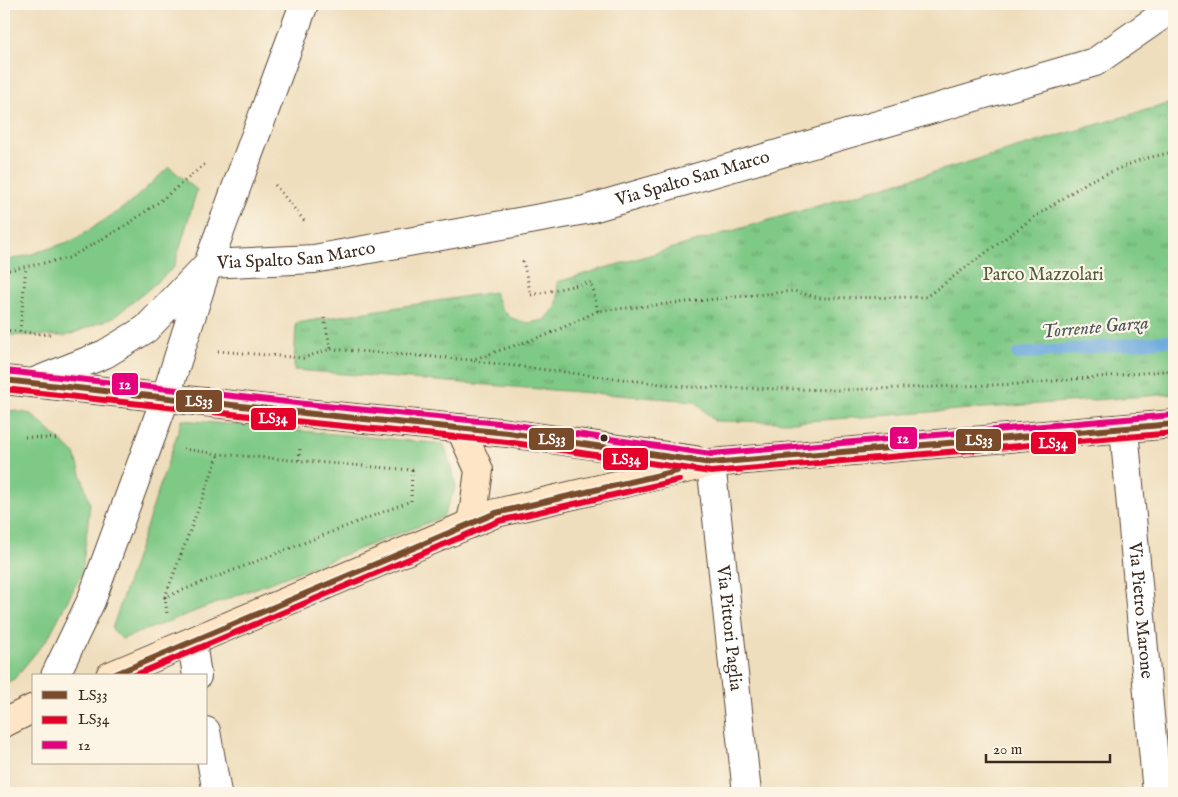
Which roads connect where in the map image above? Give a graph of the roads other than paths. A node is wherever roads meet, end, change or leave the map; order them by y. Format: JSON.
{"nodes":[{"id":1,"x":304,"y":4,"type":"edge"},
{"id":2,"x":1168,"y":14,"type":"edge"},
{"id":3,"x":208,"y":264,"type":"junction"},
{"id":4,"x":4,"y":380,"type":"edge"},
{"id":5,"x":32,"y":383,"type":"junction"},
{"id":6,"x":164,"y":398,"type":"junction"},
{"id":7,"x":1174,"y":424,"type":"edge"},
{"id":8,"x":460,"y":428,"type":"junction"},
{"id":9,"x":1124,"y":429,"type":"junction"},
{"id":10,"x":711,"y":463,"type":"junction"},
{"id":11,"x":470,"y":524,"type":"junction"},
{"id":12,"x":192,"y":642,"type":"junction"},
{"id":13,"x":56,"y":674,"type":"edge"},
{"id":14,"x":115,"y":674,"type":"edge"},
{"id":15,"x":197,"y":674,"type":"edge"},
{"id":16,"x":32,"y":709,"type":"edge"},
{"id":17,"x":4,"y":723,"type":"edge"},
{"id":18,"x":208,"y":742,"type":"edge"},
{"id":19,"x":217,"y":793,"type":"edge"},
{"id":20,"x":748,"y":793,"type":"edge"},
{"id":21,"x":1157,"y":793,"type":"edge"}],
"edges":[{"from":1,"to":3,"type":"street","name":"Via Spalto San Marco"},
{"from":2,"to":3,"type":"street","name":"Via Spalto San Marco"},
{"from":3,"to":5,"type":"street","name":"Via Spalto San Marco"},
{"from":3,"to":6,"type":"street","name":"Via Spalto San Marco"},
{"from":4,"to":5,"type":"main road","name":"Via Spalto San Marco"},
{"from":5,"to":6,"type":"main road","name":"Via Spalto San Marco"},
{"from":6,"to":8,"type":"main road","name":"Via Spalto San Marco"},
{"from":6,"to":13,"type":"street","name":"Via Spalto San Marco"},
{"from":7,"to":9,"type":"main road"},
{"from":8,"to":10,"type":"main road","name":"Via Spalto San Marco"},
{"from":8,"to":11,"type":"main road"},
{"from":9,"to":10,"type":"main road"},
{"from":9,"to":21,"type":"street","name":"Via Pietro Marone"},
{"from":10,"to":11,"type":"main road"},
{"from":10,"to":20,"type":"street","name":"Via Pittori Paglia"},
{"from":11,"to":12,"type":"main road"},
{"from":12,"to":14,"type":"main road"},
{"from":12,"to":15,"type":"street"},
{"from":16,"to":17,"type":"main road"},
{"from":18,"to":19,"type":"street"}]}
